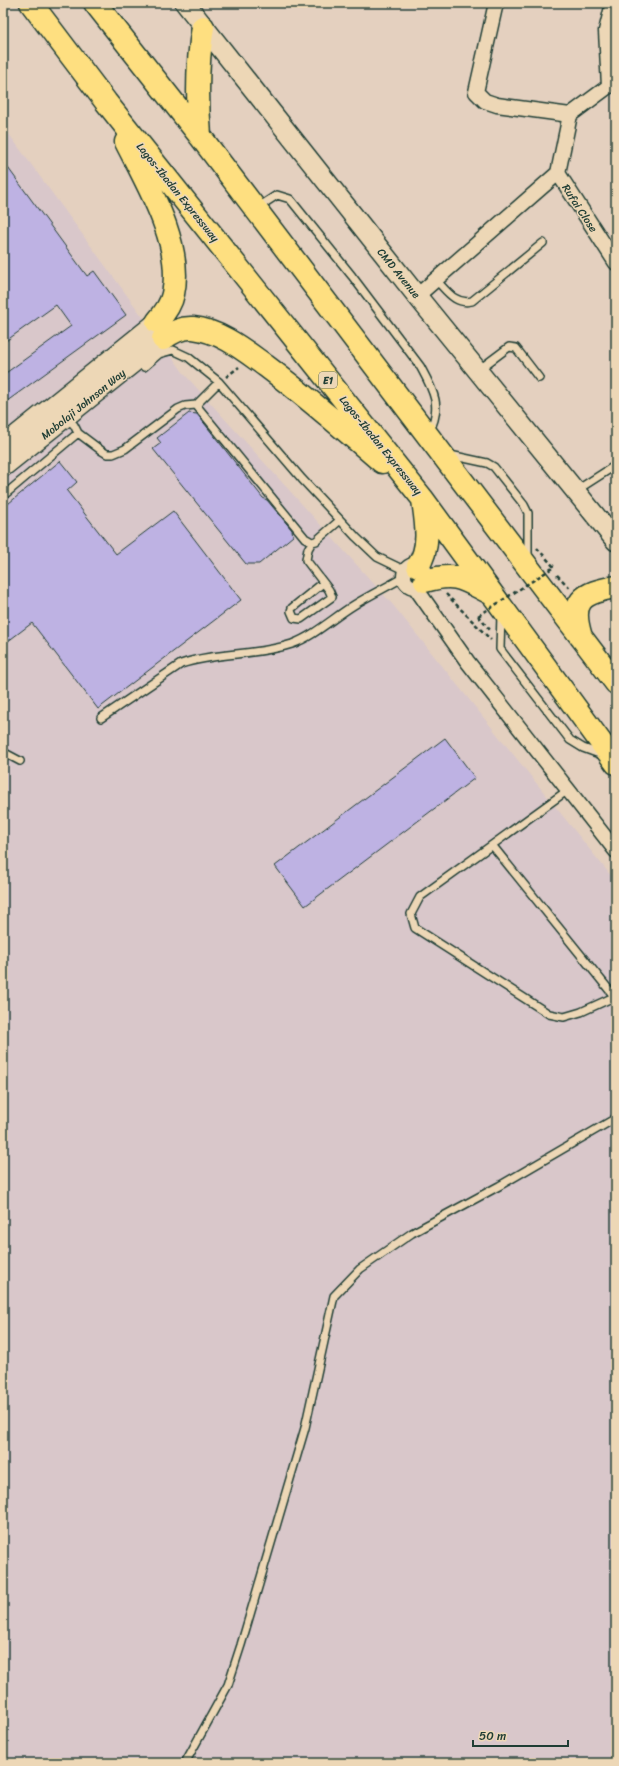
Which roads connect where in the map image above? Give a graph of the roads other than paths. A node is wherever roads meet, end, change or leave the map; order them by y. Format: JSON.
{"nodes":[{"id":1,"x":16,"y":3,"type":"edge"},
{"id":2,"x":31,"y":3,"type":"edge"},
{"id":3,"x":95,"y":3,"type":"edge"},
{"id":4,"x":185,"y":3,"type":"edge"},
{"id":5,"x":496,"y":3,"type":"edge"},
{"id":6,"x":613,"y":3,"type":"edge"},
{"id":7,"x":47,"y":24,"type":"junction"},
{"id":8,"x":203,"y":27,"type":"junction"},
{"id":9,"x":613,"y":85,"type":"edge"},
{"id":10,"x":106,"y":102,"type":"junction"},
{"id":11,"x":570,"y":115,"type":"junction"},
{"id":12,"x":200,"y":136,"type":"junction"},
{"id":13,"x":558,"y":172,"type":"junction"},
{"id":14,"x":256,"y":209,"type":"junction"},
{"id":15,"x":543,"y":243,"type":"dead end"},
{"id":16,"x":616,"y":263,"type":"edge"},
{"id":17,"x":436,"y":280,"type":"junction"},
{"id":18,"x":417,"y":296,"type":"junction"},
{"id":19,"x":160,"y":331,"type":"junction"},
{"id":20,"x":144,"y":367,"type":"dead end"},
{"id":21,"x":477,"y":371,"type":"junction"},
{"id":22,"x":539,"y":378,"type":"dead end"},
{"id":23,"x":219,"y":382,"type":"junction"},
{"id":24,"x":196,"y":405,"type":"junction"},
{"id":25,"x":67,"y":418,"type":"junction"},
{"id":26,"x":78,"y":433,"type":"junction"},
{"id":27,"x":427,"y":435,"type":"junction"},
{"id":28,"x":3,"y":446,"type":"edge"},
{"id":29,"x":441,"y":454,"type":"junction"},
{"id":30,"x":616,"y":465,"type":"edge"},
{"id":31,"x":3,"y":468,"type":"edge"},
{"id":32,"x":575,"y":491,"type":"junction"},
{"id":33,"x":3,"y":496,"type":"edge"},
{"id":34,"x":422,"y":498,"type":"junction"},
{"id":35,"x":339,"y":521,"type":"junction"},
{"id":36,"x":616,"y":541,"type":"edge"},
{"id":37,"x":312,"y":542,"type":"junction"},
{"id":38,"x":528,"y":569,"type":"junction"},
{"id":39,"x":415,"y":581,"type":"junction"},
{"id":40,"x":323,"y":583,"type":"junction"},
{"id":41,"x":616,"y":587,"type":"edge"},
{"id":42,"x":496,"y":601,"type":"junction"},
{"id":43,"x":583,"y":642,"type":"junction"},
{"id":44,"x":616,"y":683,"type":"edge"},
{"id":45,"x":101,"y":718,"type":"dead end"},
{"id":46,"x":3,"y":752,"type":"edge"},
{"id":47,"x":20,"y":761,"type":"dead end"},
{"id":48,"x":614,"y":761,"type":"edge"},
{"id":49,"x":568,"y":790,"type":"junction"},
{"id":50,"x":492,"y":845,"type":"junction"},
{"id":51,"x":616,"y":851,"type":"edge"},
{"id":52,"x":615,"y":996,"type":"edge"},
{"id":53,"x":616,"y":1118,"type":"edge"},
{"id":54,"x":185,"y":1763,"type":"edge"}],
"edges":[{"from":1,"to":7,"type":"highway"},
{"from":2,"to":7,"type":"highway","name":"Lagos-Ibadan Expressway","number":"E1"},
{"from":3,"to":12,"type":"highway"},
{"from":4,"to":8,"type":"street","name":"CMD Avenue"},
{"from":5,"to":11,"type":"street"},
{"from":6,"to":9,"type":"street"},
{"from":7,"to":10,"type":"highway","name":"Lagos-Ibadan Expressway","number":"E1"},
{"from":8,"to":12,"type":"highway"},
{"from":8,"to":18,"type":"street","name":"CMD Avenue"},
{"from":9,"to":11,"type":"street"},
{"from":10,"to":19,"type":"highway"},
{"from":10,"to":34,"type":"highway","name":"Lagos-Ibadan Expressway","number":"E1"},
{"from":11,"to":13,"type":"street"},
{"from":12,"to":14,"type":"highway"},
{"from":13,"to":16,"type":"street","name":"Rufai Close"},
{"from":13,"to":17,"type":"street"},
{"from":14,"to":27,"type":"highway"},
{"from":14,"to":27,"type":"lane"},
{"from":15,"to":17,"type":"lane"},
{"from":17,"to":18,"type":"street"},
{"from":18,"to":21,"type":"street","name":"CMD Avenue"},
{"from":19,"to":25,"type":"street","name":"Mobolaji Johnson Way"},
{"from":19,"to":28,"type":"street","name":"Mobolaji Johnson Way"},
{"from":19,"to":34,"type":"highway"},
{"from":20,"to":23,"type":"lane"},
{"from":21,"to":22,"type":"lane"},
{"from":21,"to":32,"type":"street","name":"CMD Avenue"},
{"from":23,"to":24,"type":"lane"},
{"from":23,"to":35,"type":"lane"},
{"from":24,"to":26,"type":"lane"},
{"from":24,"to":37,"type":"lane"},
{"from":25,"to":26,"type":"lane"},
{"from":25,"to":31,"type":"street","name":"Mobolaji Johnson Way"},
{"from":26,"to":33,"type":"lane"},
{"from":27,"to":29,"type":"highway"},
{"from":29,"to":38,"type":"highway"},
{"from":29,"to":38,"type":"lane"},
{"from":30,"to":32,"type":"lane"},
{"from":32,"to":36,"type":"street","name":"CMD Avenue"},
{"from":34,"to":39,"type":"highway"},
{"from":34,"to":42,"type":"highway","name":"Lagos-Ibadan Expressway","number":"E1"},
{"from":35,"to":37,"type":"lane"},
{"from":35,"to":39,"type":"lane"},
{"from":37,"to":40,"type":"lane"},
{"from":38,"to":43,"type":"highway"},
{"from":39,"to":42,"type":"highway"},
{"from":39,"to":45,"type":"lane"},
{"from":39,"to":49,"type":"street"},
{"from":40,"to":40,"type":"lane"},
{"from":41,"to":43,"type":"highway"},
{"from":42,"to":48,"type":"highway","name":"Lagos-Ibadan Expressway","number":"E1"},
{"from":42,"to":48,"type":"lane"},
{"from":43,"to":44,"type":"highway"},
{"from":46,"to":47,"type":"lane"},
{"from":49,"to":50,"type":"lane"},
{"from":49,"to":51,"type":"street"},
{"from":50,"to":52,"type":"lane"},
{"from":50,"to":52,"type":"lane"},
{"from":53,"to":54,"type":"lane"}]}
